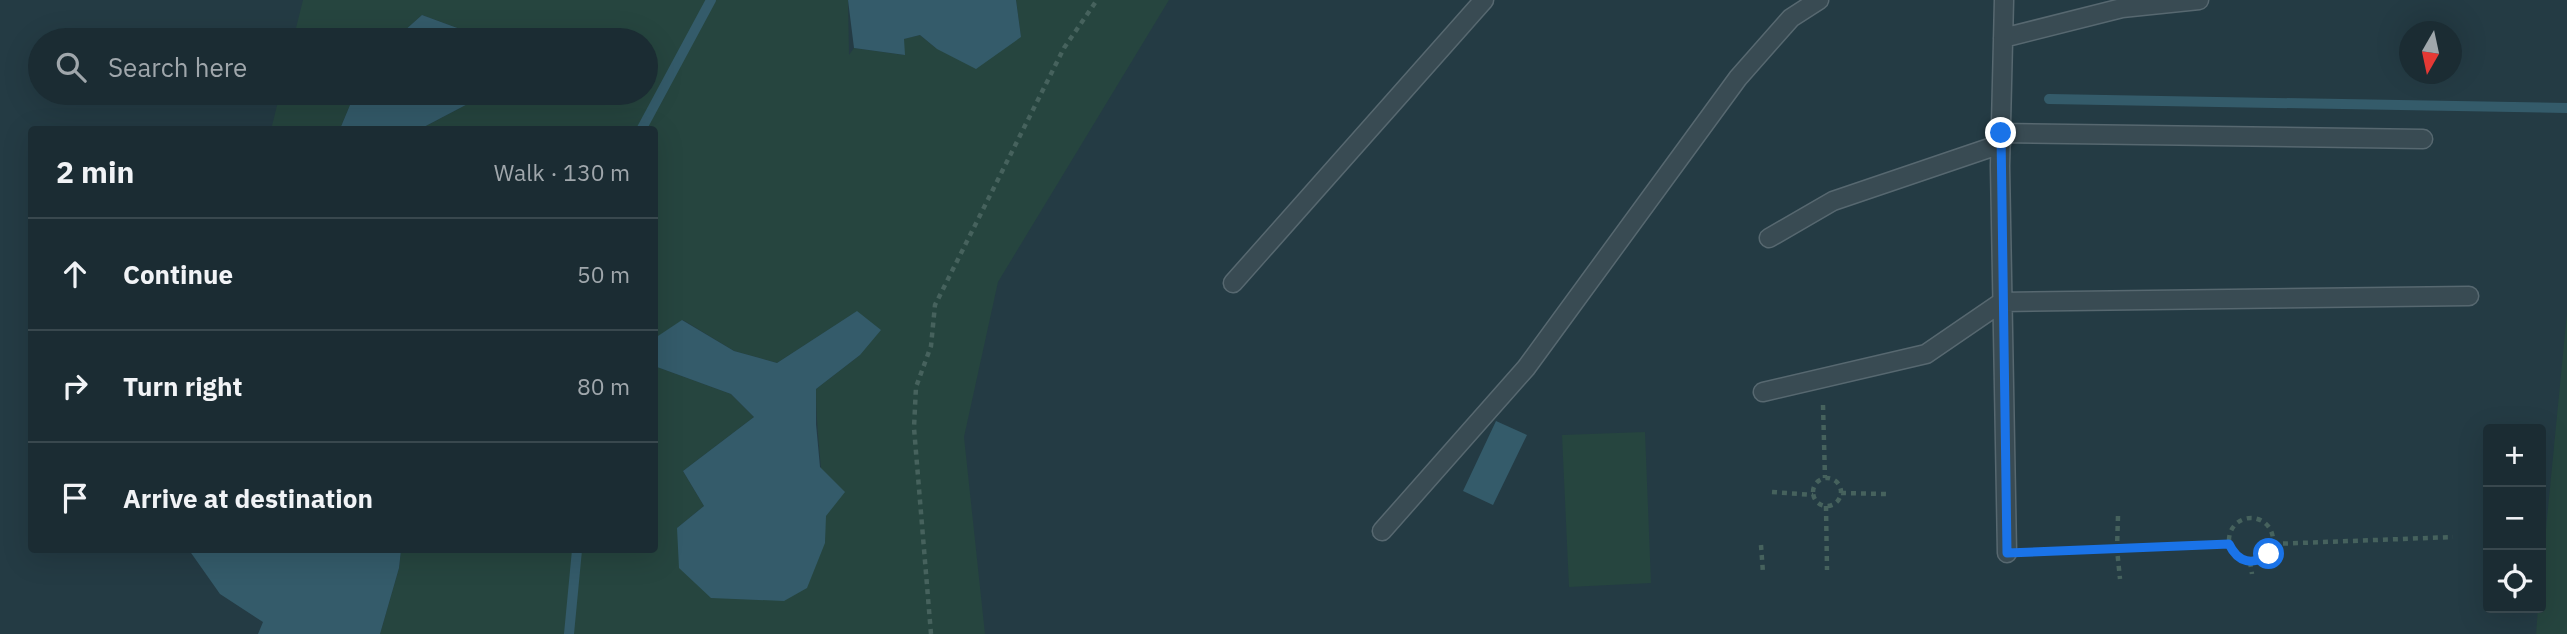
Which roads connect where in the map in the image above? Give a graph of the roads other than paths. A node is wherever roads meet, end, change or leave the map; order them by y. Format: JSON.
{"nodes":[{"id":1,"x":1484,"y":0,"type":"edge"},
{"id":2,"x":1819,"y":0,"type":"edge"},
{"id":3,"x":2004,"y":0,"type":"edge"},
{"id":4,"x":2199,"y":0,"type":"edge"},
{"id":5,"x":2003,"y":38,"type":"junction"},
{"id":6,"x":2001,"y":139,"type":"junction"},
{"id":7,"x":2423,"y":139,"type":"dead end"},
{"id":8,"x":1769,"y":237,"type":"dead end"},
{"id":9,"x":1233,"y":283,"type":"dead end"},
{"id":10,"x":2469,"y":296,"type":"dead end"},
{"id":11,"x":2002,"y":302,"type":"junction"},
{"id":12,"x":1763,"y":392,"type":"dead end"},
{"id":13,"x":1382,"y":531,"type":"dead end"},
{"id":14,"x":2007,"y":553,"type":"road end"}],
"edges":[{"from":1,"to":9,"type":"lane"},
{"from":2,"to":13,"type":"lane"},
{"from":3,"to":5,"type":"lane"},
{"from":4,"to":5,"type":"lane"},
{"from":5,"to":6,"type":"lane"},
{"from":6,"to":7,"type":"lane"},
{"from":6,"to":8,"type":"lane"},
{"from":6,"to":11,"type":"lane"},
{"from":10,"to":11,"type":"lane"},
{"from":11,"to":12,"type":"lane"},
{"from":11,"to":14,"type":"lane"}]}
